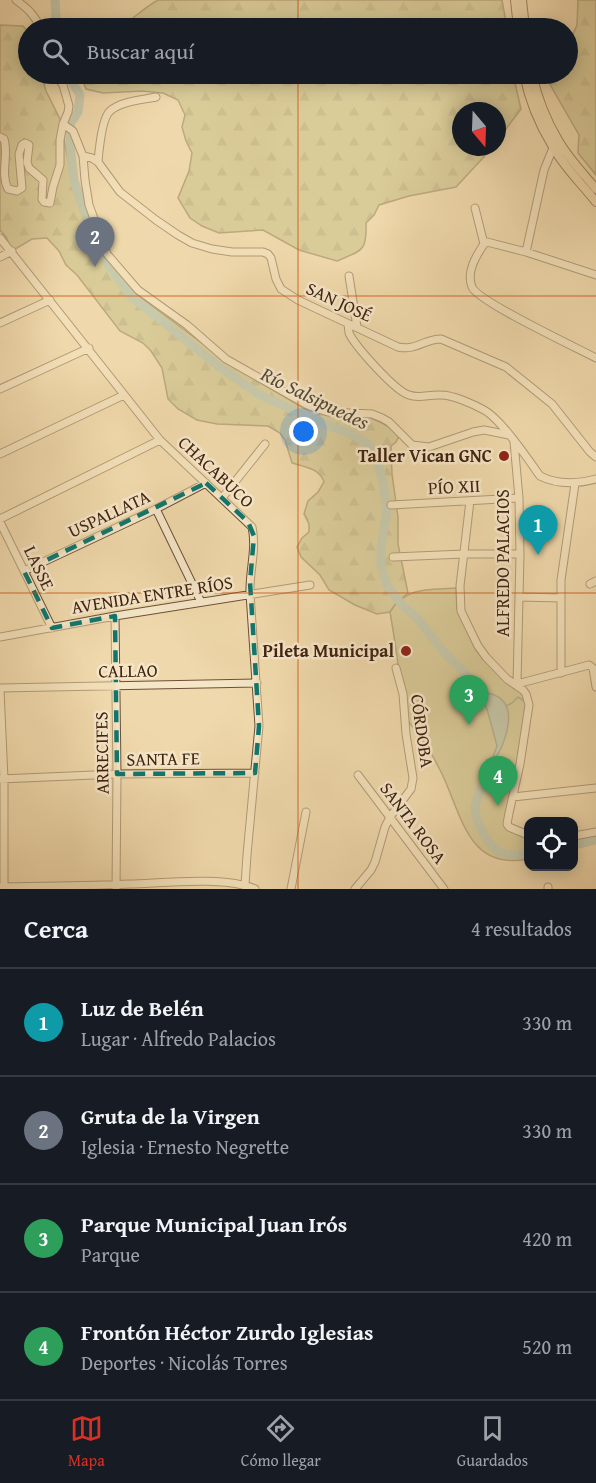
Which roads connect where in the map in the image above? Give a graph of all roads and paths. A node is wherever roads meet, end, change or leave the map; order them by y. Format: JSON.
{"nodes":[{"id":1,"x":16,"y":0,"type":"edge"},
{"id":2,"x":514,"y":0,"type":"edge"},
{"id":3,"x":522,"y":0,"type":"edge"},
{"id":4,"x":36,"y":18,"type":"edge"},
{"id":5,"x":517,"y":18,"type":"edge"},
{"id":6,"x":524,"y":18,"type":"edge"},
{"id":7,"x":62,"y":84,"type":"edge"},
{"id":8,"x":526,"y":84,"type":"edge"},
{"id":9,"x":535,"y":84,"type":"edge"},
{"id":10,"x":156,"y":97,"type":"dead end"},
{"id":11,"x":63,"y":124,"type":"junction"},
{"id":12,"x":0,"y":137,"type":"edge"},
{"id":13,"x":553,"y":148,"type":"junction"},
{"id":14,"x":83,"y":156,"type":"junction"},
{"id":15,"x":98,"y":162,"type":"junction"},
{"id":16,"x":596,"y":189,"type":"edge"},
{"id":17,"x":596,"y":202,"type":"edge"},
{"id":18,"x":475,"y":208,"type":"dead end"},
{"id":19,"x":0,"y":238,"type":"edge"},
{"id":20,"x":485,"y":243,"type":"junction"},
{"id":21,"x":12,"y":251,"type":"junction"},
{"id":22,"x":525,"y":252,"type":"junction"},
{"id":23,"x":0,"y":257,"type":"edge"},
{"id":24,"x":596,"y":275,"type":"edge"},
{"id":25,"x":349,"y":276,"type":"dead end"},
{"id":26,"x":50,"y":300,"type":"junction"},
{"id":27,"x":0,"y":323,"type":"edge"},
{"id":28,"x":348,"y":324,"type":"junction"},
{"id":29,"x":357,"y":327,"type":"junction"},
{"id":30,"x":88,"y":348,"type":"junction"},
{"id":31,"x":596,"y":358,"type":"edge"},
{"id":32,"x":0,"y":389,"type":"edge"},
{"id":33,"x":124,"y":395,"type":"junction"},
{"id":34,"x":512,"y":438,"type":"junction"},
{"id":35,"x":159,"y":440,"type":"junction"},
{"id":36,"x":265,"y":444,"type":"dead end"},
{"id":37,"x":0,"y":454,"type":"edge"},
{"id":38,"x":596,"y":457,"type":"edge"},
{"id":39,"x":595,"y":480,"type":"edge"},
{"id":40,"x":206,"y":483,"type":"junction"},
{"id":41,"x":575,"y":484,"type":"junction"},
{"id":42,"x":222,"y":498,"type":"junction"},
{"id":43,"x":519,"y":498,"type":"junction"},
{"id":44,"x":470,"y":501,"type":"junction"},
{"id":45,"x":391,"y":505,"type":"dead end"},
{"id":46,"x":156,"y":509,"type":"junction"},
{"id":47,"x":0,"y":520,"type":"edge"},
{"id":48,"x":464,"y":554,"type":"junction"},
{"id":49,"x":520,"y":554,"type":"junction"},
{"id":50,"x":393,"y":557,"type":"dead end"},
{"id":51,"x":24,"y":571,"type":"junction"},
{"id":52,"x":309,"y":585,"type":"dead end"},
{"id":53,"x":250,"y":594,"type":"junction"},
{"id":54,"x":520,"y":597,"type":"junction"},
{"id":55,"x":561,"y":598,"type":"junction"},
{"id":56,"x":201,"y":602,"type":"junction"},
{"id":57,"x":115,"y":616,"type":"junction"},
{"id":58,"x":52,"y":628,"type":"junction"},
{"id":59,"x":0,"y":637,"type":"edge"},
{"id":60,"x":396,"y":668,"type":"dead end"},
{"id":61,"x":561,"y":672,"type":"junction"},
{"id":62,"x":257,"y":683,"type":"junction"},
{"id":63,"x":517,"y":684,"type":"junction"},
{"id":64,"x":116,"y":686,"type":"junction"},
{"id":65,"x":596,"y":687,"type":"edge"},
{"id":66,"x":0,"y":689,"type":"edge"},
{"id":67,"x":1,"y":719,"type":"edge"},
{"id":68,"x":255,"y":773,"type":"junction"},
{"id":69,"x":117,"y":774,"type":"junction"},
{"id":70,"x":358,"y":775,"type":"dead end"},
{"id":71,"x":2,"y":779,"type":"edge"},
{"id":72,"x":596,"y":788,"type":"edge"},
{"id":73,"x":513,"y":796,"type":"junction"},
{"id":74,"x":306,"y":812,"type":"dead end"},
{"id":75,"x":390,"y":817,"type":"junction"},
{"id":76,"x":2,"y":828,"type":"edge"},
{"id":77,"x":596,"y":832,"type":"edge"},
{"id":78,"x":524,"y":833,"type":"edge"},
{"id":79,"x":578,"y":835,"type":"edge"},
{"id":80,"x":117,"y":887,"type":"edge"},
{"id":81,"x":246,"y":887,"type":"edge"},
{"id":82,"x":3,"y":888,"type":"edge"},
{"id":83,"x":53,"y":888,"type":"edge"},
{"id":84,"x":255,"y":889,"type":"edge"},
{"id":85,"x":291,"y":889,"type":"edge"},
{"id":86,"x":355,"y":889,"type":"edge"},
{"id":87,"x":444,"y":889,"type":"edge"}],
"edges":[{"from":1,"to":4,"type":"street"},
{"from":2,"to":5,"type":"main road"},
{"from":3,"to":6,"type":"main road"},
{"from":7,"to":11,"type":"street"},
{"from":8,"to":13,"type":"main road"},
{"from":9,"to":16,"type":"main road"},
{"from":10,"to":15,"type":"street"},
{"from":11,"to":12,"type":"street"},
{"from":11,"to":14,"type":"street"},
{"from":13,"to":17,"type":"main road"},
{"from":13,"to":22,"type":"street"},
{"from":14,"to":15,"type":"street"},
{"from":14,"to":34,"type":"street"},
{"from":15,"to":28,"type":"street","name":"SAN JOSÉ"},
{"from":18,"to":20,"type":"street"},
{"from":19,"to":21,"type":"street","name":"CHACABUCO"},
{"from":20,"to":22,"type":"street"},
{"from":20,"to":31,"type":"street"},
{"from":21,"to":23,"type":"street"},
{"from":21,"to":26,"type":"street","name":"CHACABUCO"},
{"from":22,"to":24,"type":"street"},
{"from":25,"to":29,"type":"street"},
{"from":26,"to":27,"type":"street"},
{"from":26,"to":30,"type":"street","name":"CHACABUCO"},
{"from":28,"to":29,"type":"street","name":"SAN JOSÉ"},
{"from":28,"to":34,"type":"street"},
{"from":29,"to":38,"type":"street","name":"SAN JOSÉ"},
{"from":30,"to":32,"type":"street"},
{"from":30,"to":33,"type":"street","name":"CHACABUCO"},
{"from":33,"to":35,"type":"street","name":"CHACABUCO"},
{"from":33,"to":37,"type":"street"},
{"from":34,"to":41,"type":"street"},
{"from":34,"to":43,"type":"street","name":"ALFREDO PALACIOS"},
{"from":35,"to":40,"type":"street","name":"CHACABUCO"},
{"from":35,"to":47,"type":"street"},
{"from":36,"to":42,"type":"street"},
{"from":39,"to":41,"type":"street"},
{"from":40,"to":42,"type":"street","name":"CHACABUCO"},
{"from":40,"to":46,"type":"street","name":"USPALLATA"},
{"from":41,"to":55,"type":"street"},
{"from":42,"to":53,"type":"street","name":"CHACABUCO"},
{"from":43,"to":44,"type":"street","name":"PÍO XII"},
{"from":43,"to":49,"type":"street","name":"ALFREDO PALACIOS"},
{"from":44,"to":45,"type":"street","name":"PÍO XII"},
{"from":44,"to":48,"type":"street"},
{"from":46,"to":51,"type":"street","name":"USPALLATA"},
{"from":46,"to":56,"type":"street"},
{"from":47,"to":51,"type":"street","name":"LASSE"},
{"from":48,"to":49,"type":"street"},
{"from":48,"to":50,"type":"street"},
{"from":48,"to":63,"type":"street"},
{"from":49,"to":54,"type":"street","name":"ALFREDO PALACIOS"},
{"from":51,"to":58,"type":"street","name":"LASSE"},
{"from":52,"to":53,"type":"street","name":"AVENIDA ENTRE RÍOS"},
{"from":53,"to":56,"type":"street","name":"AVENIDA ENTRE RÍOS"},
{"from":53,"to":62,"type":"street","name":"CHACABUCO"},
{"from":54,"to":55,"type":"street"},
{"from":54,"to":63,"type":"street","name":"ALFREDO PALACIOS"},
{"from":55,"to":61,"type":"street"},
{"from":56,"to":57,"type":"street","name":"AVENIDA ENTRE RÍOS"},
{"from":57,"to":58,"type":"street","name":"AVENIDA ENTRE RÍOS"},
{"from":57,"to":64,"type":"street","name":"ARRECIFES"},
{"from":58,"to":59,"type":"street","name":"AVENIDA ENTRE RÍOS"},
{"from":60,"to":75,"type":"street","name":"CÓRDOBA"},
{"from":61,"to":63,"type":"street"},
{"from":61,"to":65,"type":"street"},
{"from":62,"to":64,"type":"street","name":"CALLAO"},
{"from":62,"to":68,"type":"street","name":"CHACABUCO"},
{"from":63,"to":73,"type":"street"},
{"from":64,"to":66,"type":"street","name":"CALLAO"},
{"from":64,"to":69,"type":"street","name":"ARRECIFES"},
{"from":66,"to":67,"type":"street"},
{"from":67,"to":71,"type":"street"},
{"from":68,"to":69,"type":"street","name":"SANTA FE"},
{"from":68,"to":81,"type":"street","name":"CHACABUCO"},
{"from":69,"to":71,"type":"street","name":"SANTA FE"},
{"from":69,"to":80,"type":"street","name":"ARRECIFES"},
{"from":70,"to":75,"type":"street","name":"SANTA ROSA"},
{"from":71,"to":76,"type":"street"},
{"from":72,"to":73,"type":"street"},
{"from":73,"to":78,"type":"street"},
{"from":74,"to":85,"type":"street"},
{"from":75,"to":86,"type":"street","name":"CÓRDOBA"},
{"from":75,"to":87,"type":"street","name":"SANTA ROSA"},
{"from":76,"to":82,"type":"street"},
{"from":77,"to":79,"type":"street"},
{"from":80,"to":81,"type":"street"},
{"from":80,"to":83,"type":"street"},
{"from":81,"to":84,"type":"street"},
{"from":82,"to":83,"type":"street"}]}
